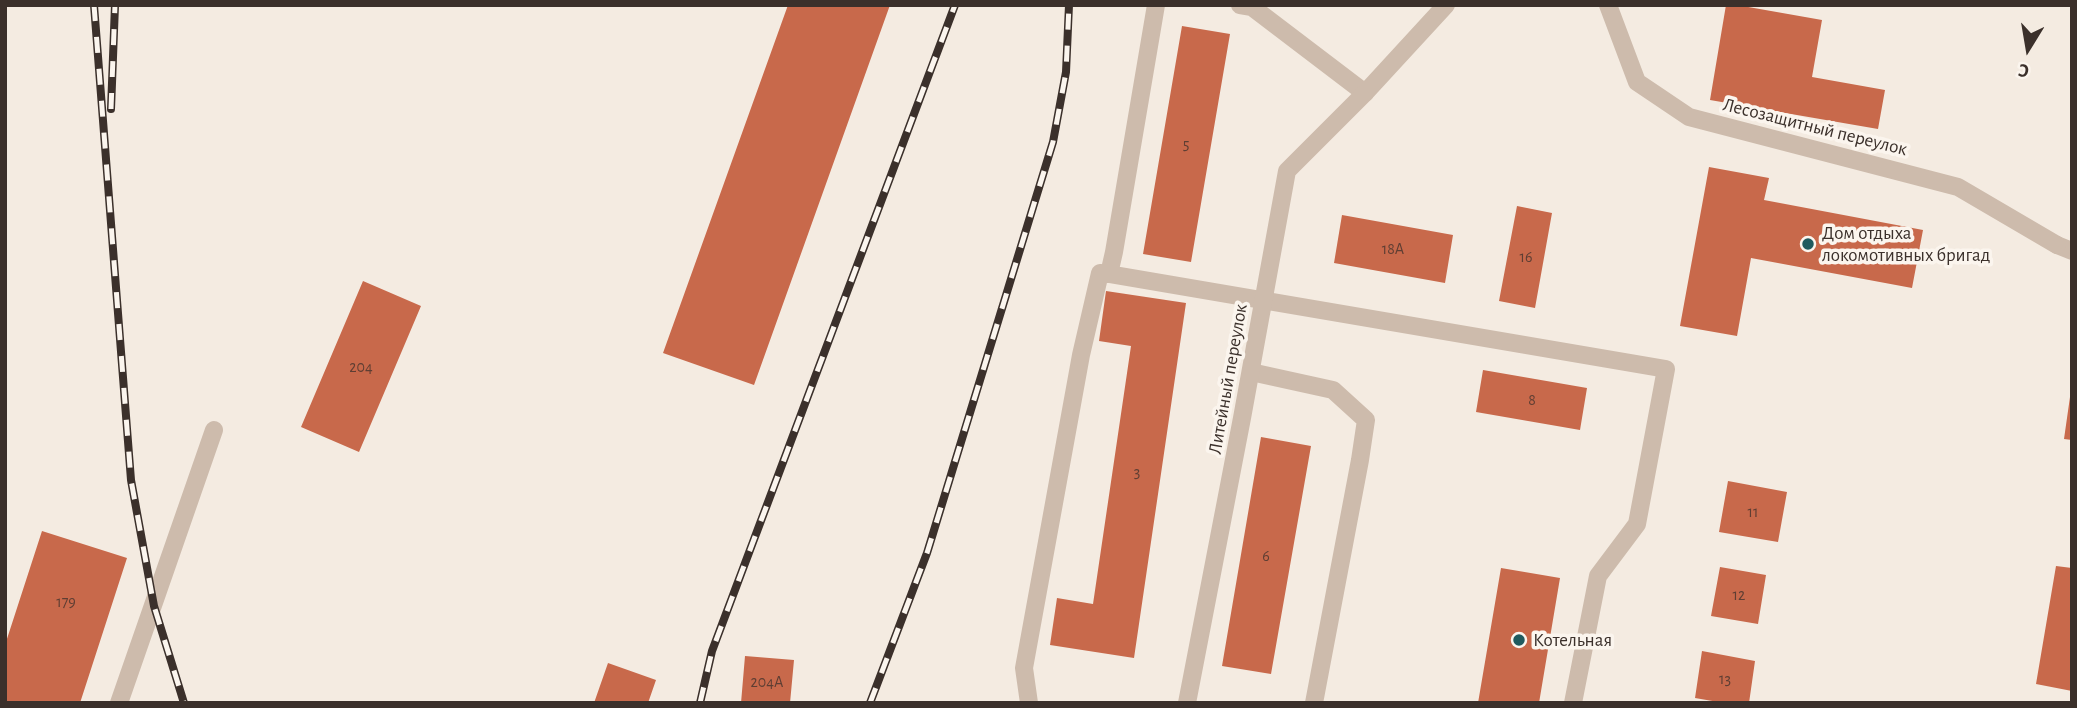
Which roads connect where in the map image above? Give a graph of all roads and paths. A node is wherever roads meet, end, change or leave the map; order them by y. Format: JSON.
{"nodes":[{"id":1,"x":1156,"y":5,"type":"edge"},
{"id":2,"x":1240,"y":5,"type":"edge"},
{"id":3,"x":1446,"y":5,"type":"edge"},
{"id":4,"x":1608,"y":5,"type":"edge"},
{"id":5,"x":1365,"y":93,"type":"junction"},
{"id":6,"x":2064,"y":248,"type":"edge"},
{"id":7,"x":1109,"y":274,"type":"junction"},
{"id":8,"x":1263,"y":301,"type":"junction"},
{"id":9,"x":1251,"y":372,"type":"junction"},
{"id":10,"x":214,"y":430,"type":"dead end"},
{"id":11,"x":119,"y":703,"type":"edge"},
{"id":12,"x":1030,"y":703,"type":"edge"},
{"id":13,"x":1187,"y":703,"type":"edge"},
{"id":14,"x":1314,"y":703,"type":"edge"},
{"id":15,"x":1573,"y":703,"type":"edge"}],
"edges":[{"from":1,"to":7,"type":"street"},
{"from":2,"to":5,"type":"street"},
{"from":3,"to":5,"type":"street"},
{"from":4,"to":6,"type":"street","name":"Лесозащитный переулок"},
{"from":5,"to":8,"type":"street","name":"Литейный переулок"},
{"from":7,"to":8,"type":"street"},
{"from":7,"to":12,"type":"street"},
{"from":8,"to":9,"type":"street","name":"Литейный переулок"},
{"from":8,"to":15,"type":"street"},
{"from":9,"to":13,"type":"street","name":"Литейный переулок"},
{"from":9,"to":14,"type":"street"},
{"from":10,"to":11,"type":"street"}]}
